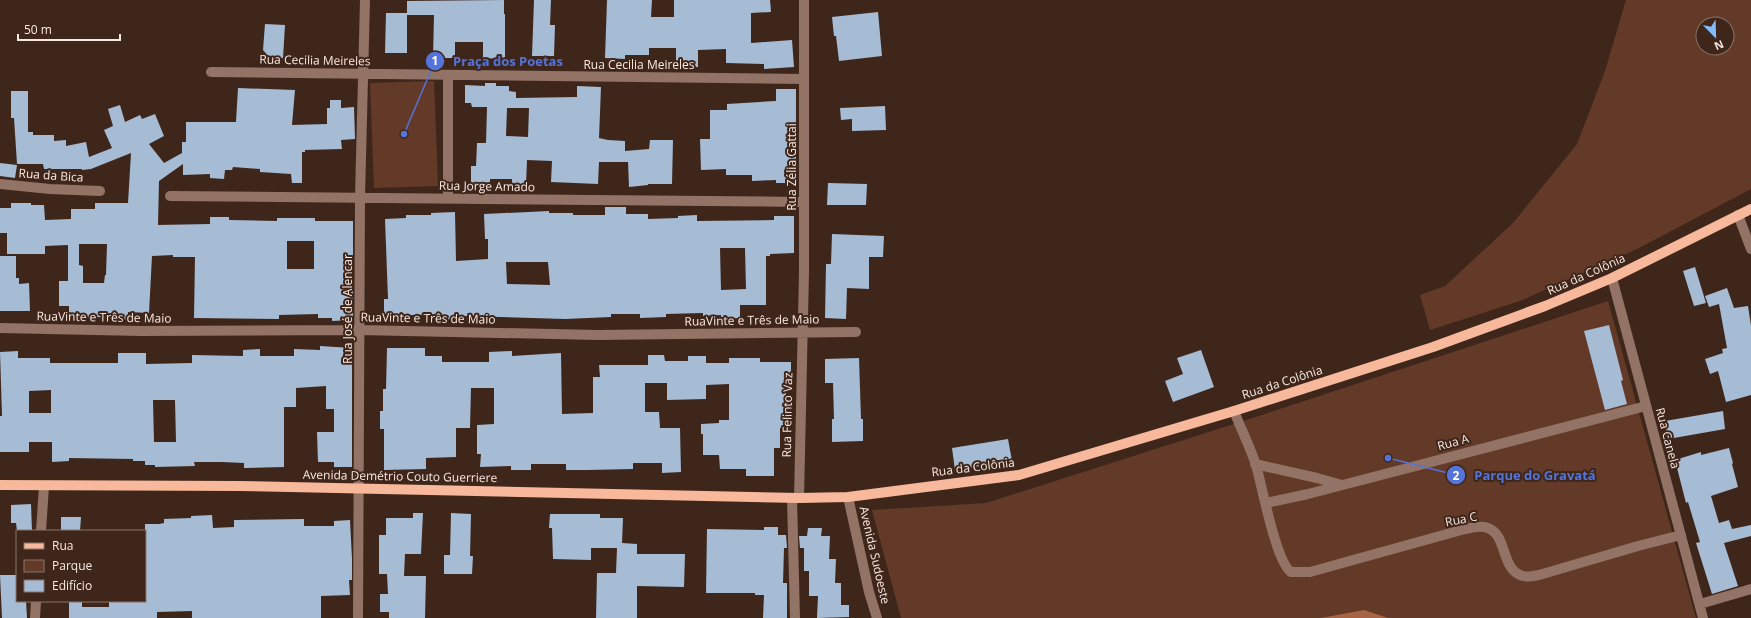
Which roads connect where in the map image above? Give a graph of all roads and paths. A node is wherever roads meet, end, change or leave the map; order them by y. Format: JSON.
{"nodes":[{"id":1,"x":365,"y":0,"type":"edge"},
{"id":2,"x":804,"y":0,"type":"edge"},
{"id":3,"x":210,"y":72,"type":"dead end"},
{"id":4,"x":364,"y":73,"type":"junction"},
{"id":5,"x":448,"y":76,"type":"junction"},
{"id":6,"x":804,"y":79,"type":"junction"},
{"id":7,"x":0,"y":184,"type":"edge"},
{"id":8,"x":100,"y":191,"type":"dead end"},
{"id":9,"x":170,"y":196,"type":"dead end"},
{"id":10,"x":360,"y":197,"type":"junction"},
{"id":11,"x":448,"y":198,"type":"junction"},
{"id":12,"x":804,"y":202,"type":"junction"},
{"id":13,"x":1751,"y":208,"type":"edge"},
{"id":14,"x":1738,"y":215,"type":"junction"},
{"id":15,"x":1751,"y":249,"type":"edge"},
{"id":16,"x":1612,"y":278,"type":"junction"},
{"id":17,"x":0,"y":328,"type":"edge"},
{"id":18,"x":360,"y":330,"type":"junction"},
{"id":19,"x":856,"y":332,"type":"dead end"},
{"id":20,"x":802,"y":333,"type":"junction"},
{"id":21,"x":1646,"y":406,"type":"junction"},
{"id":22,"x":1234,"y":411,"type":"junction"},
{"id":23,"x":1255,"y":464,"type":"junction"},
{"id":24,"x":0,"y":485,"type":"edge"},
{"id":25,"x":1342,"y":485,"type":"junction"},
{"id":26,"x":44,"y":486,"type":"junction"},
{"id":27,"x":359,"y":488,"type":"junction"},
{"id":28,"x":795,"y":498,"type":"junction"},
{"id":29,"x":848,"y":498,"type":"junction"},
{"id":30,"x":1266,"y":503,"type":"junction"},
{"id":31,"x":42,"y":530,"type":"edge"},
{"id":32,"x":1681,"y":535,"type":"junction"},
{"id":33,"x":1751,"y":589,"type":"edge"},
{"id":34,"x":36,"y":602,"type":"edge"},
{"id":35,"x":1700,"y":604,"type":"junction"},
{"id":36,"x":35,"y":618,"type":"edge"},
{"id":37,"x":358,"y":618,"type":"edge"},
{"id":38,"x":795,"y":618,"type":"edge"},
{"id":39,"x":876,"y":618,"type":"edge"},
{"id":40,"x":1703,"y":618,"type":"edge"}],
"edges":[{"from":1,"to":4,"type":"street","name":"Rua José de Alencar"},
{"from":2,"to":6,"type":"street","name":"Rua Zélia Gattai"},
{"from":3,"to":4,"type":"street","name":"Rua Cecilia Meireles"},
{"from":4,"to":5,"type":"street","name":"Rua Cecilia Meireles"},
{"from":4,"to":10,"type":"street","name":"Rua José de Alencar"},
{"from":5,"to":6,"type":"street","name":"Rua Cecilia Meireles"},
{"from":5,"to":11,"type":"street"},
{"from":6,"to":12,"type":"street","name":"Rua Zélia Gattai"},
{"from":7,"to":8,"type":"street","name":"Rua da Bica"},
{"from":9,"to":10,"type":"street","name":"Rua Jorge Amado"},
{"from":10,"to":11,"type":"street","name":"Rua Jorge Amado"},
{"from":10,"to":18,"type":"street","name":"Rua José de Alencar"},
{"from":11,"to":12,"type":"street","name":"Rua Jorge Amado"},
{"from":12,"to":20,"type":"street","name":"Rua Zélia Gattai"},
{"from":13,"to":14,"type":"main road","name":"Rua da Colônia"},
{"from":14,"to":15,"type":"street"},
{"from":14,"to":16,"type":"main road","name":"Rua da Colônia"},
{"from":16,"to":21,"type":"street","name":"Rua Canela"},
{"from":16,"to":22,"type":"main road","name":"Rua da Colônia"},
{"from":17,"to":18,"type":"street","name":"RuaVinte e Três de Maio"},
{"from":18,"to":20,"type":"street","name":"RuaVinte e Três de Maio"},
{"from":18,"to":27,"type":"street","name":"Rua José de Alencar"},
{"from":19,"to":20,"type":"street","name":"RuaVinte e Três de Maio"},
{"from":20,"to":28,"type":"street","name":"Rua Felinto Vaz"},
{"from":21,"to":25,"type":"street","name":"Rua A"},
{"from":21,"to":32,"type":"street","name":"Rua Canela"},
{"from":22,"to":23,"type":"street"},
{"from":22,"to":29,"type":"main road","name":"Rua da Colônia"},
{"from":23,"to":25,"type":"street"},
{"from":23,"to":30,"type":"street"},
{"from":24,"to":26,"type":"main road","name":"Avenida Demétrio Couto Guerriere"},
{"from":25,"to":30,"type":"street","name":"Rua A"},
{"from":26,"to":27,"type":"main road","name":"Avenida Demétrio Couto Guerriere"},
{"from":26,"to":31,"type":"street"},
{"from":27,"to":28,"type":"main road","name":"Avenida Demétrio Couto Guerriere"},
{"from":27,"to":37,"type":"street","name":"Rua José de Alencar"},
{"from":28,"to":29,"type":"main road","name":"Rua da Colônia"},
{"from":28,"to":38,"type":"street","name":"Rua Felinto Vaz"},
{"from":29,"to":39,"type":"street","name":"Avenida Sudoeste"},
{"from":30,"to":32,"type":"street","name":"Rua C"},
{"from":32,"to":35,"type":"street","name":"Rua Canela"},
{"from":33,"to":35,"type":"street"},
{"from":34,"to":36,"type":"street"},
{"from":35,"to":40,"type":"street","name":"Rua Canela"}]}
